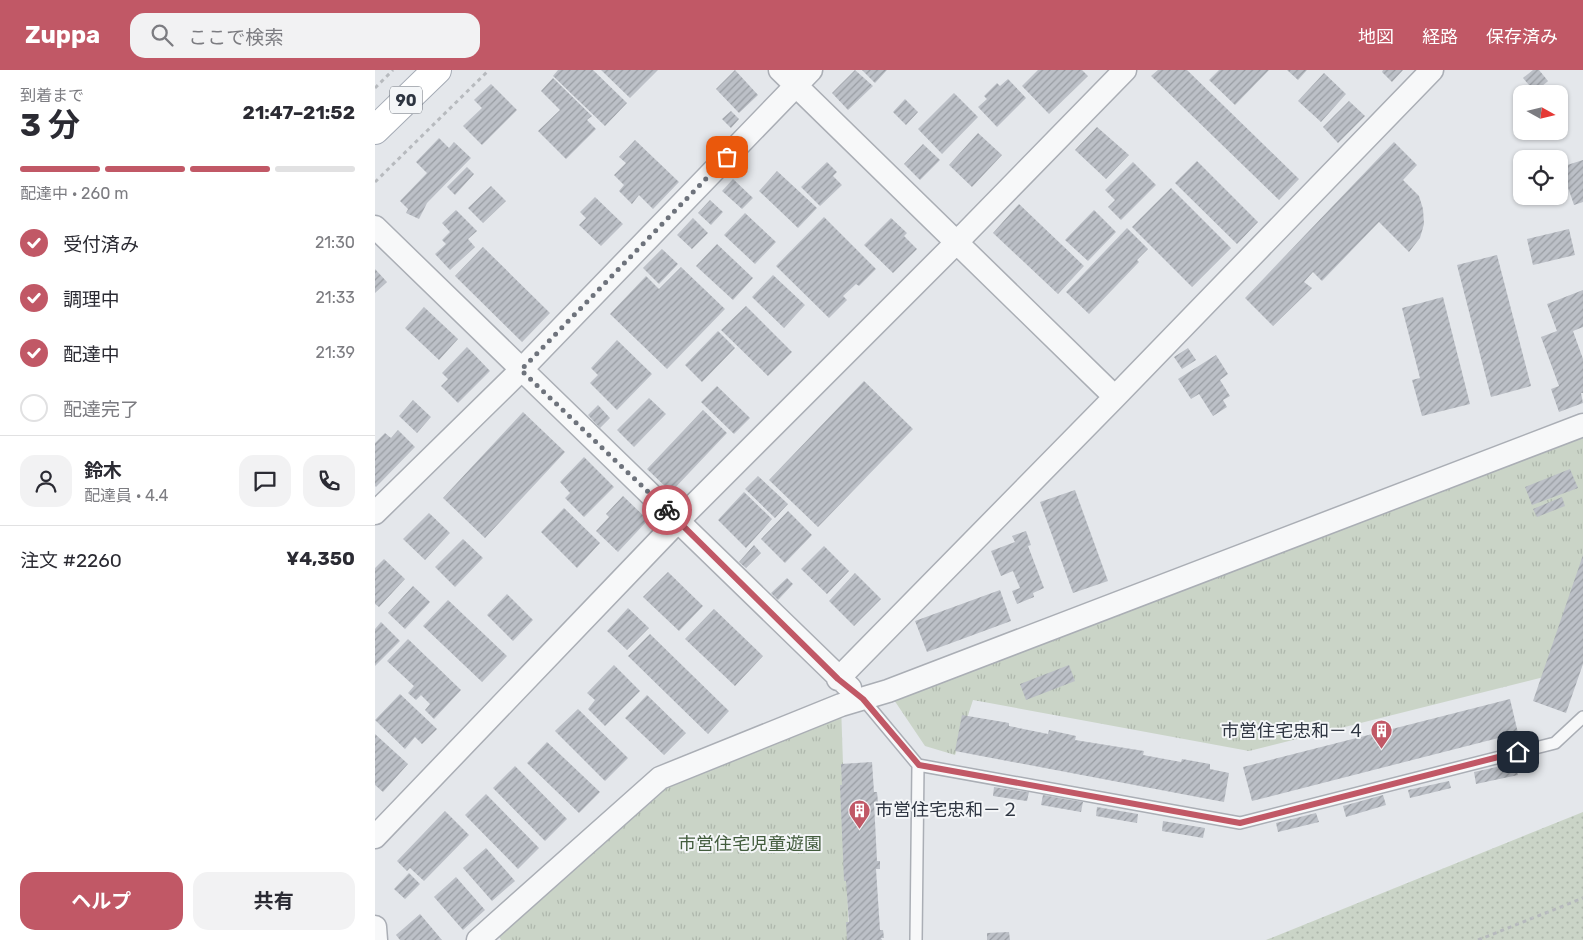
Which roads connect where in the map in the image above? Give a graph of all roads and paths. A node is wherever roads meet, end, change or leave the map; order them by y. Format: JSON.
{"nodes":[{"id":1,"x":393,"y":70,"type":"edge"},
{"id":2,"x":437,"y":70,"type":"edge"},
{"id":3,"x":489,"y":70,"type":"edge"},
{"id":4,"x":780,"y":70,"type":"edge"},
{"id":5,"x":811,"y":70,"type":"edge"},
{"id":6,"x":1125,"y":70,"type":"edge"},
{"id":7,"x":1432,"y":70,"type":"edge"},
{"id":8,"x":796,"y":86,"type":"junction"},
{"id":9,"x":375,"y":88,"type":"edge"},
{"id":10,"x":375,"y":130,"type":"edge"},
{"id":11,"x":375,"y":182,"type":"edge"},
{"id":12,"x":375,"y":227,"type":"edge"},
{"id":13,"x":956,"y":243,"type":"junction"},
{"id":14,"x":521,"y":370,"type":"junction"},
{"id":15,"x":1115,"y":397,"type":"junction"},
{"id":16,"x":1583,"y":425,"type":"edge"},
{"id":17,"x":375,"y":513,"type":"edge"},
{"id":18,"x":678,"y":521,"type":"junction"},
{"id":19,"x":838,"y":679,"type":"junction"},
{"id":20,"x":863,"y":699,"type":"junction"},
{"id":21,"x":1583,"y":717,"type":"edge"},
{"id":22,"x":919,"y":765,"type":"junction"},
{"id":23,"x":375,"y":837,"type":"edge"},
{"id":24,"x":1583,"y":898,"type":"edge"},
{"id":25,"x":375,"y":927,"type":"edge"},
{"id":26,"x":376,"y":940,"type":"edge"},
{"id":27,"x":477,"y":940,"type":"edge"},
{"id":28,"x":916,"y":940,"type":"edge"},
{"id":29,"x":1477,"y":940,"type":"edge"}],
"edges":[{"from":1,"to":9,"type":"path"},
{"from":2,"to":10,"type":"main road","number":"90"},
{"from":3,"to":11,"type":"path"},
{"from":4,"to":8,"type":"street"},
{"from":5,"to":8,"type":"street"},
{"from":6,"to":13,"type":"street"},
{"from":7,"to":15,"type":"street"},
{"from":8,"to":13,"type":"street"},
{"from":8,"to":14,"type":"street"},
{"from":12,"to":14,"type":"street"},
{"from":13,"to":15,"type":"street"},
{"from":13,"to":18,"type":"street"},
{"from":14,"to":17,"type":"street"},
{"from":14,"to":18,"type":"street"},
{"from":15,"to":19,"type":"street"},
{"from":16,"to":20,"type":"street"},
{"from":18,"to":19,"type":"street"},
{"from":18,"to":23,"type":"street"},
{"from":19,"to":20,"type":"street"},
{"from":20,"to":22,"type":"lane"},
{"from":20,"to":27,"type":"street"},
{"from":21,"to":22,"type":"lane"},
{"from":22,"to":28,"type":"lane"},
{"from":24,"to":29,"type":"path"},
{"from":25,"to":26,"type":"street"}]}
